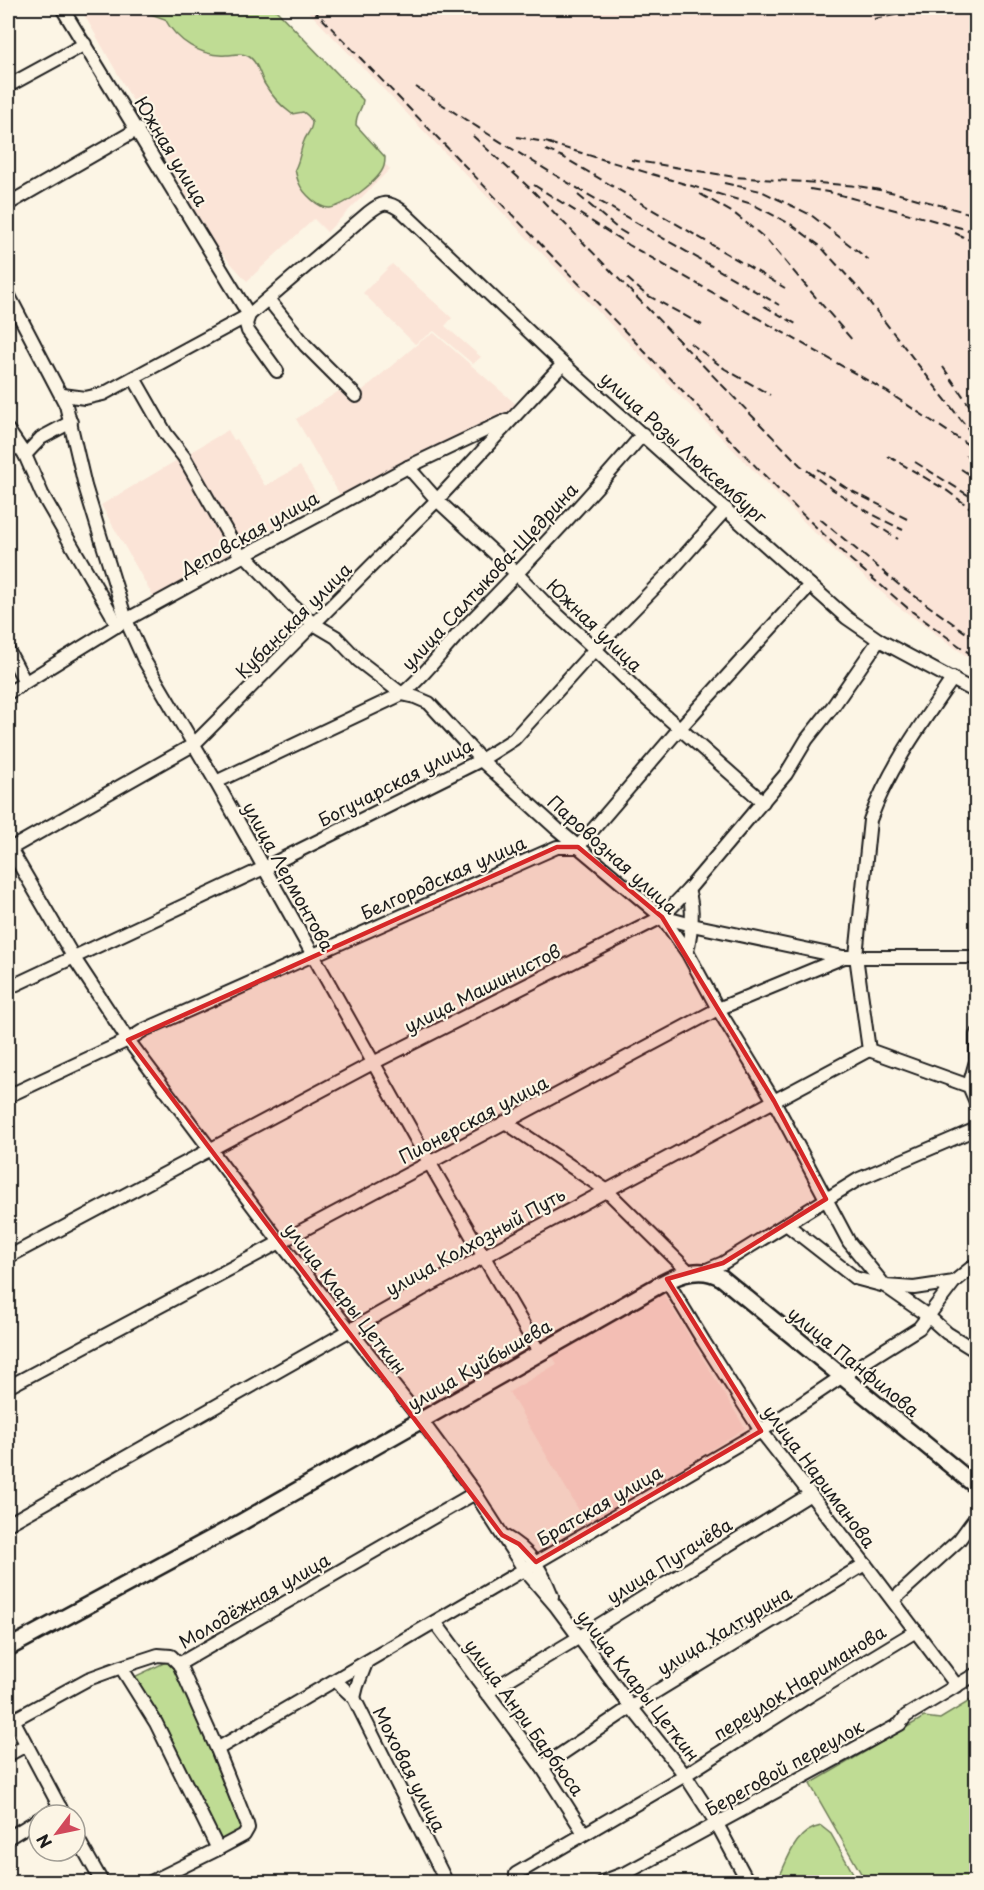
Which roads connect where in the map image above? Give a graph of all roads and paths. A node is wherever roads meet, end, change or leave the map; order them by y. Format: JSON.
{"nodes":[{"id":1,"x":62,"y":8,"type":"edge"},
{"id":2,"x":85,"y":44,"type":"junction"},
{"id":3,"x":8,"y":86,"type":"edge"},
{"id":4,"x":138,"y":129,"type":"junction"},
{"id":5,"x":8,"y":204,"type":"edge"},
{"id":6,"x":8,"y":294,"type":"edge"},
{"id":7,"x":268,"y":299,"type":"junction"},
{"id":8,"x":249,"y":315,"type":"junction"},
{"id":9,"x":563,"y":364,"type":"junction"},
{"id":10,"x":277,"y":371,"type":"dead end"},
{"id":11,"x":134,"y":378,"type":"junction"},
{"id":12,"x":63,"y":395,"type":"junction"},
{"id":13,"x":356,"y":396,"type":"dead end"},
{"id":14,"x":514,"y":417,"type":"junction"},
{"id":15,"x":71,"y":422,"type":"junction"},
{"id":16,"x":8,"y":430,"type":"edge"},
{"id":17,"x":642,"y":434,"type":"junction"},
{"id":18,"x":17,"y":451,"type":"edge"},
{"id":19,"x":408,"y":467,"type":"junction"},
{"id":20,"x":437,"y":500,"type":"junction"},
{"id":21,"x":726,"y":509,"type":"junction"},
{"id":22,"x":243,"y":556,"type":"junction"},
{"id":23,"x":516,"y":573,"type":"junction"},
{"id":24,"x":810,"y":585,"type":"junction"},
{"id":25,"x":122,"y":623,"type":"junction"},
{"id":26,"x":314,"y":624,"type":"junction"},
{"id":27,"x":879,"y":640,"type":"junction"},
{"id":28,"x":595,"y":649,"type":"junction"},
{"id":29,"x":8,"y":650,"type":"edge"},
{"id":30,"x":953,"y":678,"type":"junction"},
{"id":31,"x":25,"y":682,"type":"junction"},
{"id":32,"x":976,"y":692,"type":"edge"},
{"id":33,"x":8,"y":693,"type":"edge"},
{"id":34,"x":402,"y":694,"type":"junction"},
{"id":35,"x":681,"y":728,"type":"junction"},
{"id":36,"x":193,"y":745,"type":"junction"},
{"id":37,"x":481,"y":760,"type":"junction"},
{"id":38,"x":216,"y":782,"type":"junction"},
{"id":39,"x":763,"y":802,"type":"junction"},
{"id":40,"x":557,"y":829,"type":"junction"},
{"id":41,"x":557,"y":847,"type":"junction"},
{"id":42,"x":578,"y":847,"type":"junction"},
{"id":43,"x":8,"y":848,"type":"edge"},
{"id":44,"x":264,"y":868,"type":"junction"},
{"id":45,"x":688,"y":890,"type":"junction"},
{"id":46,"x":662,"y":917,"type":"junction"},
{"id":47,"x":692,"y":925,"type":"junction"},
{"id":48,"x":687,"y":952,"type":"junction"},
{"id":49,"x":312,"y":954,"type":"junction"},
{"id":50,"x":850,"y":957,"type":"junction"},
{"id":51,"x":976,"y":957,"type":"edge"},
{"id":52,"x":74,"y":958,"type":"junction"},
{"id":53,"x":8,"y":988,"type":"edge"},
{"id":54,"x":718,"y":1009,"type":"junction"},
{"id":55,"x":976,"y":1035,"type":"edge"},
{"id":56,"x":128,"y":1040,"type":"junction"},
{"id":57,"x":869,"y":1050,"type":"junction"},
{"id":58,"x":373,"y":1063,"type":"junction"},
{"id":59,"x":969,"y":1086,"type":"junction"},
{"id":60,"x":8,"y":1096,"type":"edge"},
{"id":61,"x":774,"y":1101,"type":"junction"},
{"id":62,"x":976,"y":1102,"type":"edge"},
{"id":63,"x":505,"y":1122,"type":"junction"},
{"id":64,"x":976,"y":1129,"type":"edge"},
{"id":65,"x":210,"y":1149,"type":"junction"},
{"id":66,"x":429,"y":1162,"type":"junction"},
{"id":67,"x":606,"y":1190,"type":"junction"},
{"id":68,"x":826,"y":1198,"type":"junction"},
{"id":69,"x":786,"y":1224,"type":"junction"},
{"id":70,"x":280,"y":1242,"type":"junction"},
{"id":71,"x":8,"y":1257,"type":"edge"},
{"id":72,"x":484,"y":1257,"type":"junction"},
{"id":73,"x":976,"y":1264,"type":"edge"},
{"id":74,"x":723,"y":1270,"type":"junction"},
{"id":75,"x":696,"y":1272,"type":"junction"},
{"id":76,"x":667,"y":1281,"type":"junction"},
{"id":77,"x":954,"y":1282,"type":"junction"},
{"id":78,"x":885,"y":1286,"type":"junction"},
{"id":79,"x":928,"y":1317,"type":"junction"},
{"id":80,"x":919,"y":1328,"type":"junction"},
{"id":81,"x":349,"y":1332,"type":"junction"},
{"id":82,"x":946,"y":1333,"type":"junction"},
{"id":83,"x":976,"y":1351,"type":"edge"},
{"id":84,"x":539,"y":1352,"type":"junction"},
{"id":85,"x":842,"y":1377,"type":"junction"},
{"id":86,"x":8,"y":1387,"type":"edge"},
{"id":87,"x":421,"y":1420,"type":"junction"},
{"id":88,"x":761,"y":1431,"type":"junction"},
{"id":89,"x":976,"y":1486,"type":"edge"},
{"id":90,"x":475,"y":1493,"type":"junction"},
{"id":91,"x":809,"y":1495,"type":"junction"},
{"id":92,"x":976,"y":1517,"type":"edge"},
{"id":93,"x":8,"y":1524,"type":"edge"},
{"id":94,"x":502,"y":1535,"type":"junction"},
{"id":95,"x":536,"y":1562,"type":"junction"},
{"id":96,"x":865,"y":1564,"type":"junction"},
{"id":97,"x":524,"y":1569,"type":"junction"},
{"id":98,"x":893,"y":1600,"type":"junction"},
{"id":99,"x":555,"y":1605,"type":"junction"},
{"id":100,"x":435,"y":1622,"type":"junction"},
{"id":101,"x":916,"y":1631,"type":"junction"},
{"id":102,"x":578,"y":1638,"type":"junction"},
{"id":103,"x":8,"y":1648,"type":"edge"},
{"id":104,"x":366,"y":1663,"type":"junction"},
{"id":105,"x":179,"y":1664,"type":"junction"},
{"id":106,"x":121,"y":1667,"type":"junction"},
{"id":107,"x":976,"y":1674,"type":"edge"},
{"id":108,"x":336,"y":1681,"type":"junction"},
{"id":109,"x":957,"y":1686,"type":"junction"},
{"id":110,"x":486,"y":1693,"type":"junction"},
{"id":111,"x":354,"y":1698,"type":"junction"},
{"id":112,"x":631,"y":1707,"type":"junction"},
{"id":113,"x":10,"y":1715,"type":"edge"},
{"id":114,"x":26,"y":1745,"type":"junction"},
{"id":115,"x":218,"y":1749,"type":"junction"},
{"id":116,"x":8,"y":1755,"type":"edge"},
{"id":117,"x":542,"y":1767,"type":"junction"},
{"id":118,"x":685,"y":1775,"type":"junction"},
{"id":119,"x":58,"y":1803,"type":"edge"},
{"id":120,"x":717,"y":1824,"type":"junction"},
{"id":121,"x":27,"y":1826,"type":"edge"},
{"id":122,"x":584,"y":1833,"type":"junction"},
{"id":123,"x":8,"y":1838,"type":"edge"},
{"id":124,"x":218,"y":1849,"type":"junction"},
{"id":125,"x":87,"y":1860,"type":"edge"},
{"id":126,"x":516,"y":1874,"type":"dead end"},
{"id":127,"x":445,"y":1878,"type":"dead end"},
{"id":128,"x":96,"y":1880,"type":"edge"},
{"id":129,"x":151,"y":1882,"type":"edge"},
{"id":130,"x":602,"y":1882,"type":"edge"},
{"id":131,"x":748,"y":1882,"type":"edge"}],
"edges":[{"from":1,"to":2,"type":"street","name":"Южная улица"},
{"from":2,"to":3,"type":"street"},
{"from":2,"to":4,"type":"street","name":"Южная улица"},
{"from":4,"to":5,"type":"street"},
{"from":4,"to":8,"type":"street","name":"Южная улица"},
{"from":6,"to":12,"type":"street","name":"улица Лермонтова"},
{"from":7,"to":8,"type":"street"},
{"from":7,"to":9,"type":"street","name":"улица Розы Люксембург"},
{"from":7,"to":13,"type":"street"},
{"from":8,"to":10,"type":"street","name":"Южная улица"},
{"from":8,"to":11,"type":"street"},
{"from":9,"to":14,"type":"street","name":"Кубанская улица"},
{"from":9,"to":17,"type":"street","name":"улица Розы Люксембург"},
{"from":11,"to":12,"type":"street"},
{"from":11,"to":22,"type":"street","name":"Паровозная улица"},
{"from":12,"to":15,"type":"street","name":"улица Лермонтова"},
{"from":14,"to":19,"type":"street","name":"Деповская улица"},
{"from":14,"to":20,"type":"street","name":"Кубанская улица"},
{"from":15,"to":18,"type":"street"},
{"from":15,"to":25,"type":"street","name":"улица Лермонтова"},
{"from":16,"to":18,"type":"street"},
{"from":17,"to":21,"type":"street","name":"улица Розы Люксембург"},
{"from":17,"to":23,"type":"street","name":"улица Салтыкова-Щедрина"},
{"from":18,"to":25,"type":"street"},
{"from":19,"to":20,"type":"street","name":"Южная улица"},
{"from":19,"to":22,"type":"street","name":"Деповская улица"},
{"from":20,"to":23,"type":"street","name":"Южная улица"},
{"from":20,"to":26,"type":"street","name":"Кубанская улица"},
{"from":21,"to":24,"type":"street","name":"улица Розы Люксембург"},
{"from":21,"to":28,"type":"street","name":"Богучарская улица"},
{"from":22,"to":25,"type":"street","name":"Деповская улица"},
{"from":22,"to":26,"type":"street","name":"Паровозная улица"},
{"from":23,"to":28,"type":"street","name":"Южная улица"},
{"from":23,"to":34,"type":"street","name":"улица Салтыкова-Щедрина"},
{"from":24,"to":27,"type":"street","name":"улица Розы Люксембург"},
{"from":24,"to":35,"type":"street"},
{"from":25,"to":31,"type":"street","name":"Деповская улица"},
{"from":25,"to":36,"type":"street","name":"улица Лермонтова"},
{"from":26,"to":34,"type":"street","name":"Паровозная улица"},
{"from":26,"to":36,"type":"street","name":"Кубанская улица"},
{"from":27,"to":30,"type":"street","name":"улица Розы Люксембург"},
{"from":27,"to":39,"type":"street","name":"улица Машинистов"},
{"from":28,"to":35,"type":"street","name":"Южная улица"},
{"from":28,"to":37,"type":"street","name":"Богучарская улица"},
{"from":29,"to":31,"type":"street"},
{"from":30,"to":32,"type":"street","name":"улица Розы Люксембург"},
{"from":30,"to":50,"type":"street"},
{"from":31,"to":33,"type":"street","name":"Деповская улица"},
{"from":34,"to":37,"type":"street","name":"Паровозная улица"},
{"from":34,"to":38,"type":"street","name":"улица Салтыкова-Щедрина"},
{"from":35,"to":39,"type":"street","name":"Южная улица"},
{"from":35,"to":42,"type":"street"},
{"from":36,"to":38,"type":"street","name":"улица Лермонтова"},
{"from":36,"to":43,"type":"street","name":"Кубанская улица"},
{"from":37,"to":40,"type":"street","name":"Паровозная улица"},
{"from":37,"to":44,"type":"street","name":"Богучарская улица"},
{"from":38,"to":44,"type":"street","name":"улица Лермонтова"},
{"from":39,"to":45,"type":"street","name":"улица Машинистов"},
{"from":40,"to":41,"type":"street"},
{"from":40,"to":42,"type":"street","name":"Паровозная улица"},
{"from":41,"to":42,"type":"street","name":"Белгородская улица"},
{"from":41,"to":49,"type":"street","name":"Белгородская улица"},
{"from":42,"to":46,"type":"street","name":"Паровозная улица"},
{"from":43,"to":52,"type":"street","name":"улица Клары Цеткин"},
{"from":44,"to":49,"type":"street","name":"улица Лермонтова"},
{"from":44,"to":52,"type":"street","name":"Богучарская улица"},
{"from":45,"to":46,"type":"street","name":"улица Машинистов"},
{"from":45,"to":47,"type":"street"},
{"from":46,"to":47,"type":"street"},
{"from":46,"to":48,"type":"street","name":"Паровозная улица"},
{"from":46,"to":58,"type":"street","name":"улица Машинистов"},
{"from":47,"to":48,"type":"street"},
{"from":47,"to":50,"type":"street"},
{"from":48,"to":54,"type":"street","name":"Паровозная улица"},
{"from":49,"to":56,"type":"street","name":"Белгородская улица"},
{"from":49,"to":58,"type":"street","name":"улица Лермонтова"},
{"from":50,"to":51,"type":"street","name":"Пионерская улица"},
{"from":50,"to":54,"type":"street","name":"Пионерская улица"},
{"from":50,"to":57,"type":"street"},
{"from":52,"to":53,"type":"street","name":"Богучарская улица"},
{"from":52,"to":56,"type":"street","name":"улица Клары Цеткин"},
{"from":54,"to":61,"type":"street","name":"Паровозная улица"},
{"from":54,"to":63,"type":"street","name":"Пионерская улица"},
{"from":55,"to":59,"type":"street"},
{"from":56,"to":60,"type":"street","name":"Белгородская улица"},
{"from":56,"to":65,"type":"street","name":"улица Клары Цеткин"},
{"from":57,"to":59,"type":"street"},
{"from":57,"to":61,"type":"street","name":"улица Колхозный Путь"},
{"from":58,"to":65,"type":"street","name":"улица Машинистов"},
{"from":58,"to":66,"type":"street","name":"улица Лермонтова"},
{"from":59,"to":62,"type":"street"},
{"from":61,"to":67,"type":"street","name":"улица Колхозный Путь"},
{"from":61,"to":68,"type":"street","name":"Паровозная улица"},
{"from":63,"to":66,"type":"street","name":"Пионерская улица"},
{"from":63,"to":67,"type":"street","name":"улица Панфилова"},
{"from":64,"to":68,"type":"street"},
{"from":65,"to":70,"type":"street","name":"улица Клары Цеткин"},
{"from":65,"to":71,"type":"street","name":"улица Машинистов"},
{"from":66,"to":70,"type":"street","name":"Пионерская улица"},
{"from":66,"to":72,"type":"street","name":"улица Лермонтова"},
{"from":67,"to":72,"type":"street","name":"улица Колхозный Путь"},
{"from":67,"to":75,"type":"street","name":"улица Панфилова"},
{"from":68,"to":69,"type":"street"},
{"from":68,"to":78,"type":"street","name":"Паровозная улица"},
{"from":69,"to":74,"type":"street"},
{"from":69,"to":78,"type":"street"},
{"from":70,"to":81,"type":"street","name":"улица Клары Цеткин"},
{"from":70,"to":86,"type":"street","name":"Пионерская улица"},
{"from":72,"to":81,"type":"street","name":"улица Колхозный Путь"},
{"from":72,"to":84,"type":"street","name":"улица Лермонтова"},
{"from":73,"to":77,"type":"street","name":"Братская улица"},
{"from":74,"to":75,"type":"main road","name":"улица Панфилова"},
{"from":74,"to":85,"type":"main road","name":"улица Панфилова"},
{"from":75,"to":76,"type":"main road","name":"улица Куйбышева"},
{"from":76,"to":84,"type":"main road","name":"улица Куйбышева"},
{"from":76,"to":88,"type":"street","name":"улица Нариманова"},
{"from":77,"to":78,"type":"street"},
{"from":77,"to":79,"type":"street","name":"Братская улица"},
{"from":78,"to":79,"type":"street","name":"Паровозная улица"},
{"from":79,"to":80,"type":"street","name":"Братская улица"},
{"from":79,"to":82,"type":"street","name":"Паровозная улица"},
{"from":80,"to":82,"type":"street"},
{"from":80,"to":85,"type":"street","name":"Братская улица"},
{"from":81,"to":87,"type":"street","name":"улица Клары Цеткин"},
{"from":81,"to":93,"type":"street","name":"улица Колхозный Путь"},
{"from":82,"to":83,"type":"street","name":"Паровозная улица"},
{"from":84,"to":87,"type":"main road","name":"улица Куйбышева"},
{"from":85,"to":88,"type":"street","name":"Братская улица"},
{"from":85,"to":89,"type":"main road","name":"улица Панфилова"},
{"from":87,"to":90,"type":"street","name":"улица Клары Цеткин"},
{"from":87,"to":103,"type":"main road","name":"улица Куйбышева"},
{"from":88,"to":91,"type":"street","name":"улица Нариманова"},
{"from":88,"to":95,"type":"street","name":"Братская улица"},
{"from":90,"to":94,"type":"street","name":"улица Клары Цеткин"},
{"from":90,"to":105,"type":"street","name":"Молодёжная улица"},
{"from":91,"to":96,"type":"street","name":"улица Нариманова"},
{"from":91,"to":102,"type":"street","name":"улица Пугачёва"},
{"from":92,"to":98,"type":"street","name":"переулок Нариманова"},
{"from":94,"to":95,"type":"street"},
{"from":94,"to":97,"type":"street","name":"улица Клары Цеткин"},
{"from":95,"to":97,"type":"street","name":"Братская улица"},
{"from":95,"to":99,"type":"street"},
{"from":96,"to":98,"type":"street","name":"улица Нариманова"},
{"from":96,"to":112,"type":"street","name":"улица Халтурина"},
{"from":97,"to":99,"type":"street","name":"улица Клары Цеткин"},
{"from":97,"to":100,"type":"street","name":"Братская улица"},
{"from":98,"to":101,"type":"street","name":"улица Нариманова"},
{"from":99,"to":102,"type":"street","name":"улица Клары Цеткин"},
{"from":100,"to":104,"type":"street","name":"Братская улица"},
{"from":100,"to":110,"type":"street","name":"улица Анри Барбюса"},
{"from":101,"to":109,"type":"street","name":"улица Нариманова"},
{"from":101,"to":118,"type":"street","name":"переулок Нариманова"},
{"from":102,"to":110,"type":"street","name":"улица Пугачёва"},
{"from":102,"to":112,"type":"street","name":"улица Клары Цеткин"},
{"from":104,"to":108,"type":"street","name":"Братская улица"},
{"from":104,"to":111,"type":"street"},
{"from":105,"to":106,"type":"street","name":"Молодёжная улица"},
{"from":105,"to":115,"type":"street"},
{"from":106,"to":113,"type":"street","name":"Молодёжная улица"},
{"from":106,"to":124,"type":"street"},
{"from":107,"to":109,"type":"street","name":"Береговой переулок"},
{"from":108,"to":111,"type":"street","name":"Моховая улица"},
{"from":108,"to":115,"type":"street","name":"Братская улица"},
{"from":109,"to":120,"type":"street","name":"Береговой переулок"},
{"from":110,"to":117,"type":"street","name":"улица Анри Барбюса"},
{"from":111,"to":127,"type":"street","name":"Моховая улица"},
{"from":112,"to":117,"type":"street","name":"улица Халтурина"},
{"from":112,"to":118,"type":"street","name":"улица Клары Цеткин"},
{"from":113,"to":114,"type":"street"},
{"from":114,"to":116,"type":"street"},
{"from":114,"to":119,"type":"street"},
{"from":115,"to":124,"type":"street"},
{"from":117,"to":122,"type":"street","name":"улица Анри Барбюса"},
{"from":118,"to":120,"type":"street","name":"улица Клары Цеткин"},
{"from":118,"to":122,"type":"street","name":"переулок Нариманова"},
{"from":120,"to":130,"type":"street","name":"Береговой переулок"},
{"from":120,"to":131,"type":"street","name":"улица Клары Цеткин"},
{"from":121,"to":123,"type":"street"},
{"from":122,"to":126,"type":"street","name":"переулок Нариманова"},
{"from":124,"to":129,"type":"street"},
{"from":125,"to":128,"type":"street"}]}
